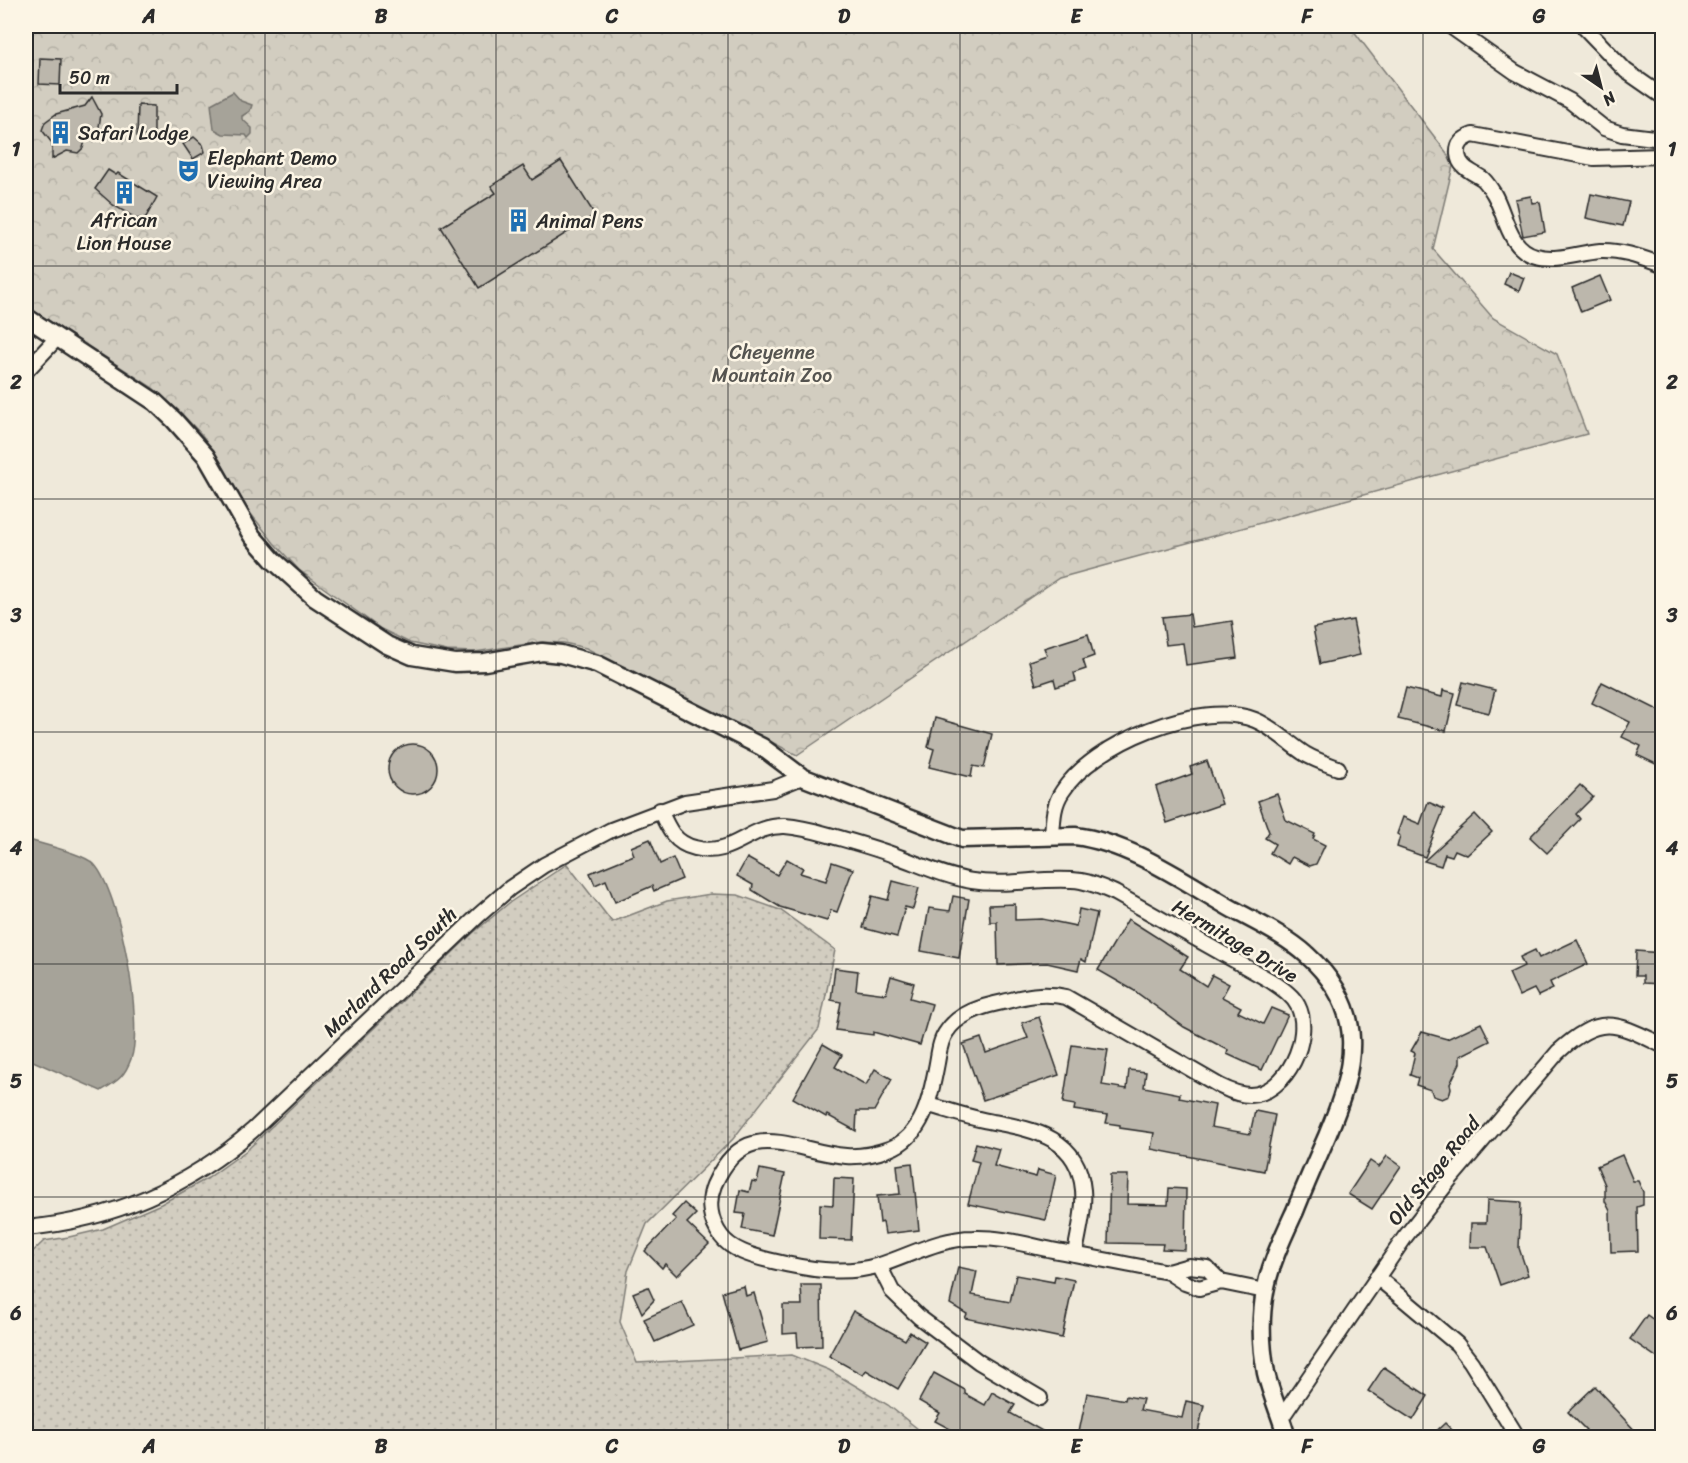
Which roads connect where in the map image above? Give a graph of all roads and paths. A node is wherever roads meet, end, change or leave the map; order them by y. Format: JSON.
{"nodes":[{"id":1,"x":1450,"y":26,"type":"edge"},
{"id":2,"x":1583,"y":26,"type":"edge"},
{"id":3,"x":1662,"y":96,"type":"edge"},
{"id":4,"x":1662,"y":140,"type":"edge"},
{"id":5,"x":1662,"y":156,"type":"edge"},
{"id":6,"x":1662,"y":265,"type":"edge"},
{"id":7,"x":26,"y":317,"type":"edge"},
{"id":8,"x":57,"y":338,"type":"junction"},
{"id":9,"x":26,"y":371,"type":"edge"},
{"id":10,"x":1338,"y":768,"type":"dead end"},
{"id":11,"x":802,"y":777,"type":"junction"},
{"id":12,"x":660,"y":810,"type":"junction"},
{"id":13,"x":1052,"y":836,"type":"junction"},
{"id":14,"x":1662,"y":1045,"type":"edge"},
{"id":15,"x":929,"y":1105,"type":"junction"},
{"id":16,"x":26,"y":1228,"type":"edge"},
{"id":17,"x":1075,"y":1254,"type":"junction"},
{"id":18,"x":879,"y":1265,"type":"junction"},
{"id":19,"x":1377,"y":1277,"type":"junction"},
{"id":20,"x":1265,"y":1291,"type":"junction"},
{"id":21,"x":1040,"y":1398,"type":"dead end"},
{"id":22,"x":1281,"y":1417,"type":"junction"},
{"id":23,"x":1275,"y":1437,"type":"edge"},
{"id":24,"x":1287,"y":1437,"type":"edge"},
{"id":25,"x":1518,"y":1437,"type":"edge"}],
"edges":[{"from":1,"to":4,"type":"street"},
{"from":2,"to":3,"type":"street"},
{"from":5,"to":6,"type":"street"},
{"from":7,"to":8,"type":"street"},
{"from":8,"to":9,"type":"street"},
{"from":8,"to":11,"type":"street"},
{"from":10,"to":13,"type":"street"},
{"from":11,"to":12,"type":"street","name":"Marland Road South"},
{"from":11,"to":13,"type":"street"},
{"from":12,"to":15,"type":"street","name":"Hermitage Drive"},
{"from":12,"to":16,"type":"street","name":"Marland Road South"},
{"from":13,"to":20,"type":"street"},
{"from":14,"to":19,"type":"street","name":"Old Stage Road"},
{"from":15,"to":17,"type":"street"},
{"from":15,"to":18,"type":"street"},
{"from":17,"to":18,"type":"street"},
{"from":17,"to":20,"type":"street"},
{"from":18,"to":21,"type":"street"},
{"from":19,"to":22,"type":"street","name":"Old Stage Road"},
{"from":19,"to":25,"type":"street"},
{"from":20,"to":22,"type":"street"},
{"from":22,"to":23,"type":"street"},
{"from":22,"to":24,"type":"street"}]}
